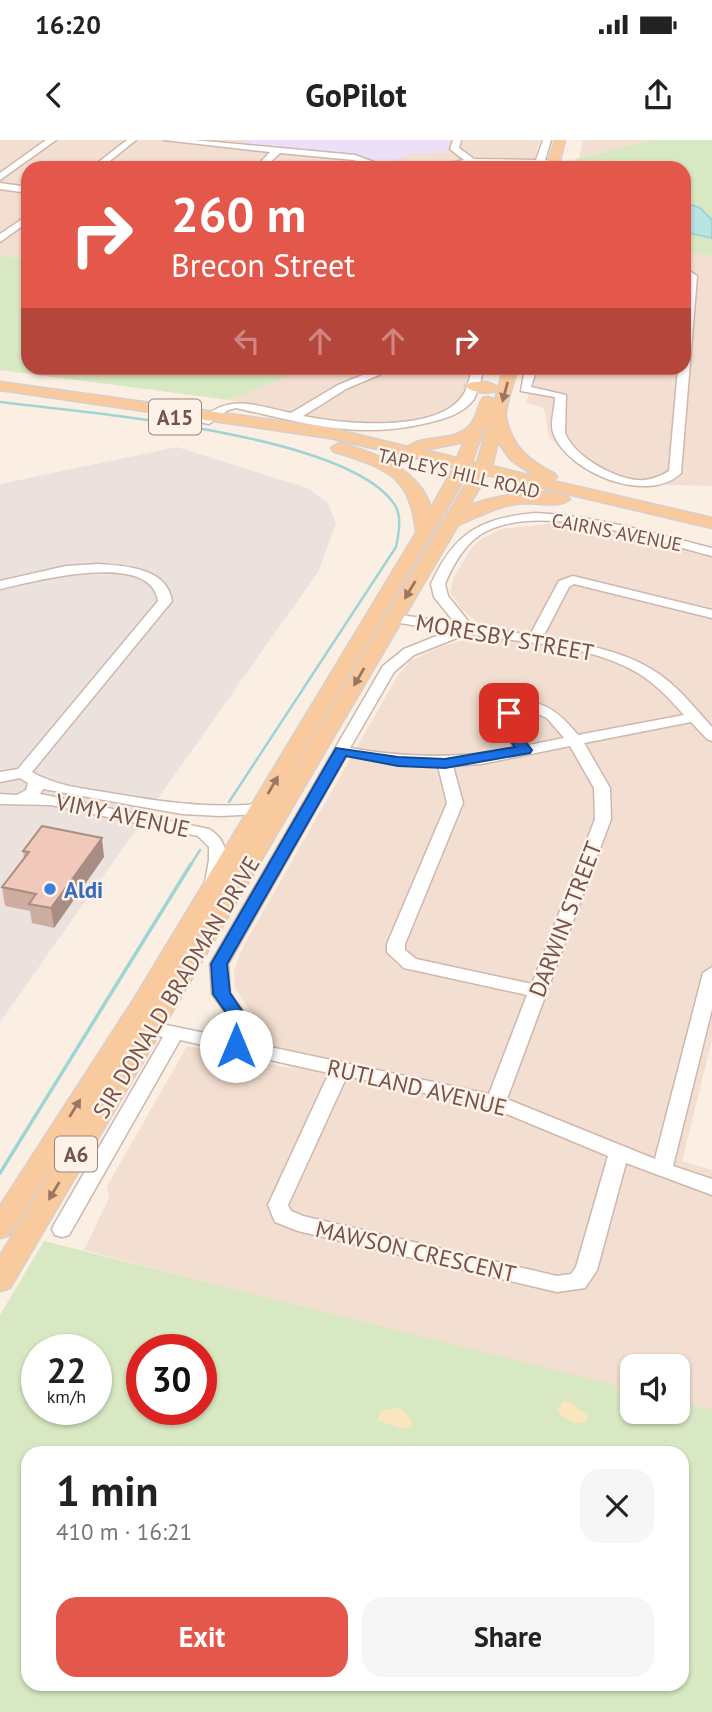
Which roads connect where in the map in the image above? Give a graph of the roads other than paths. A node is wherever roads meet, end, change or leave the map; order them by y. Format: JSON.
{"nodes":[{"id":1,"x":52,"y":140,"type":"edge"},
{"id":2,"x":132,"y":140,"type":"edge"},
{"id":3,"x":168,"y":140,"type":"edge"},
{"id":4,"x":457,"y":140,"type":"edge"},
{"id":5,"x":547,"y":140,"type":"edge"},
{"id":6,"x":560,"y":140,"type":"edge"},
{"id":7,"x":572,"y":140,"type":"edge"},
{"id":8,"x":203,"y":142,"type":"edge"},
{"id":9,"x":277,"y":151,"type":"junction"},
{"id":10,"x":22,"y":161,"type":"edge"},
{"id":11,"x":104,"y":161,"type":"edge"},
{"id":12,"x":266,"y":161,"type":"edge"},
{"id":13,"x":364,"y":161,"type":"edge"},
{"id":14,"x":471,"y":161,"type":"edge"},
{"id":15,"x":540,"y":161,"type":"edge"},
{"id":16,"x":559,"y":161,"type":"edge"},
{"id":17,"x":562,"y":161,"type":"edge"},
{"id":18,"x":21,"y":162,"type":"edge"},
{"id":19,"x":0,"y":177,"type":"edge"},
{"id":20,"x":0,"y":187,"type":"edge"},
{"id":21,"x":21,"y":189,"type":"edge"},
{"id":22,"x":21,"y":223,"type":"edge"},
{"id":23,"x":17,"y":226,"type":"junction"},
{"id":24,"x":21,"y":227,"type":"edge"},
{"id":25,"x":0,"y":239,"type":"edge"},
{"id":26,"x":372,"y":375,"type":"edge"},
{"id":27,"x":476,"y":375,"type":"edge"},
{"id":28,"x":495,"y":375,"type":"edge"},
{"id":29,"x":509,"y":375,"type":"edge"},
{"id":30,"x":529,"y":375,"type":"edge"},
{"id":31,"x":683,"y":375,"type":"edge"},
{"id":32,"x":0,"y":386,"type":"edge"},
{"id":33,"x":472,"y":386,"type":"junction"},
{"id":34,"x":491,"y":388,"type":"junction"},
{"id":35,"x":0,"y":393,"type":"edge"},
{"id":36,"x":295,"y":416,"type":"junction"},
{"id":37,"x":498,"y":416,"type":"junction"},
{"id":38,"x":209,"y":418,"type":"junction"},
{"id":39,"x":480,"y":425,"type":"junction"},
{"id":40,"x":315,"y":440,"type":"junction"},
{"id":41,"x":395,"y":448,"type":"junction"},
{"id":42,"x":463,"y":468,"type":"junction"},
{"id":43,"x":481,"y":473,"type":"junction"},
{"id":44,"x":599,"y":497,"type":"junction"},
{"id":45,"x":572,"y":499,"type":"junction"},
{"id":46,"x":452,"y":523,"type":"junction"},
{"id":47,"x":712,"y":523,"type":"edge"},
{"id":48,"x":712,"y":530,"type":"edge"},
{"id":49,"x":424,"y":532,"type":"junction"},
{"id":50,"x":712,"y":552,"type":"edge"},
{"id":51,"x":0,"y":585,"type":"edge"},
{"id":52,"x":390,"y":609,"type":"junction"},
{"id":53,"x":711,"y":611,"type":"edge"},
{"id":54,"x":467,"y":629,"type":"junction"},
{"id":55,"x":535,"y":640,"type":"junction"},
{"id":56,"x":695,"y":717,"type":"junction"},
{"id":57,"x":712,"y":736,"type":"edge"},
{"id":58,"x":571,"y":740,"type":"junction"},
{"id":59,"x":525,"y":750,"type":"junction"},
{"id":60,"x":341,"y":751,"type":"junction"},
{"id":61,"x":445,"y":764,"type":"junction"},
{"id":62,"x":13,"y":776,"type":"edge"},
{"id":63,"x":23,"y":798,"type":"junction"},
{"id":64,"x":1,"y":801,"type":"edge"},
{"id":65,"x":258,"y":809,"type":"junction"},
{"id":66,"x":213,"y":886,"type":"junction"},
{"id":67,"x":712,"y":973,"type":"edge"},
{"id":68,"x":538,"y":991,"type":"junction"},
{"id":69,"x":145,"y":1001,"type":"junction"},
{"id":70,"x":163,"y":1030,"type":"junction"},
{"id":71,"x":120,"y":1037,"type":"junction"},
{"id":72,"x":236,"y":1046,"type":"junction"},
{"id":73,"x":341,"y":1068,"type":"junction"},
{"id":74,"x":496,"y":1102,"type":"junction"},
{"id":75,"x":619,"y":1153,"type":"junction"},
{"id":76,"x":662,"y":1170,"type":"junction"},
{"id":77,"x":712,"y":1188,"type":"edge"},
{"id":78,"x":0,"y":1228,"type":"edge"},
{"id":79,"x":62,"y":1229,"type":"dead end"},
{"id":80,"x":0,"y":1280,"type":"edge"}],
"edges":[{"from":1,"to":10,"type":"street"},
{"from":2,"to":11,"type":"street"},
{"from":3,"to":8,"type":"street"},
{"from":4,"to":14,"type":"street"},
{"from":5,"to":15,"type":"street"},
{"from":6,"to":16,"type":"main road"},
{"from":7,"to":17,"type":"main road"},
{"from":8,"to":9,"type":"street"},
{"from":9,"to":12,"type":"street"},
{"from":9,"to":13,"type":"street"},
{"from":18,"to":19,"type":"street"},
{"from":20,"to":21,"type":"street"},
{"from":22,"to":23,"type":"street"},
{"from":23,"to":24,"type":"street"},
{"from":23,"to":25,"type":"street"},
{"from":26,"to":36,"type":"street"},
{"from":27,"to":33,"type":"street"},
{"from":28,"to":34,"type":"main road","number":"A6"},
{"from":29,"to":37,"type":"main road","number":"A6","one_way":true},
{"from":30,"to":31,"type":"street"},
{"from":32,"to":38,"type":"main road","name":"TAPLEYS HILL ROAD","number":"A15"},
{"from":33,"to":34,"type":"main road"},
{"from":33,"to":36,"type":"street","name":"TAPLEYS HILL ROAD"},
{"from":34,"to":39,"type":"main road","number":"A6"},
{"from":35,"to":38,"type":"main road","name":"TAPLEYS HILL ROAD","number":"A15"},
{"from":36,"to":38,"type":"street","name":"TAPLEYS HILL ROAD"},
{"from":37,"to":43,"type":"main road","number":"A6"},
{"from":37,"to":44,"type":"main road"},
{"from":38,"to":40,"type":"main road","name":"TAPLEYS HILL ROAD","number":"A15"},
{"from":38,"to":41,"type":"main road","name":"TAPLEYS HILL ROAD","number":"A15"},
{"from":39,"to":41,"type":"main road"},
{"from":39,"to":42,"type":"main road","number":"A6"},
{"from":40,"to":42,"type":"main road","name":"TAPLEYS HILL ROAD","number":"A15"},
{"from":40,"to":49,"type":"main road"},
{"from":41,"to":42,"type":"main road","name":"TAPLEYS HILL ROAD","number":"A15"},
{"from":42,"to":43,"type":"main road","name":"TAPLEYS HILL ROAD","number":"A15"},
{"from":42,"to":49,"type":"main road","name":"SIR DONALD BRADMAN DRIVE","number":"A6"},
{"from":43,"to":44,"type":"main road","name":"TAPLEYS HILL ROAD","number":"A15"},
{"from":43,"to":45,"type":"main road","name":"TAPLEYS HILL ROAD","number":"A15"},
{"from":43,"to":46,"type":"main road","name":"SIR DONALD BRADMAN DRIVE","number":"A6"},
{"from":44,"to":47,"type":"main road","name":"TAPLEYS HILL ROAD","number":"A15"},
{"from":45,"to":46,"type":"main road"},
{"from":45,"to":48,"type":"main road","name":"TAPLEYS HILL ROAD","number":"A15"},
{"from":46,"to":52,"type":"main road","name":"SIR DONALD BRADMAN DRIVE","number":"A6","one_way":true},
{"from":49,"to":52,"type":"main road","name":"SIR DONALD BRADMAN DRIVE","number":"A6"},
{"from":50,"to":54,"type":"street","name":"CAIRNS AVENUE"},
{"from":51,"to":62,"type":"street"},
{"from":52,"to":54,"type":"street","name":"MORESBY STREET"},
{"from":65,"to":52,"type":"main road","name":"SIR DONALD BRADMAN DRIVE","number":"A6","one_way":true},
{"from":52,"to":70,"type":"main road","name":"SIR DONALD BRADMAN DRIVE","number":"A6","one_way":true},
{"from":53,"to":55,"type":"street"},
{"from":54,"to":55,"type":"street","name":"MORESBY STREET"},
{"from":54,"to":60,"type":"street","name":"SIR DONALD BRADMAN DRIVE"},
{"from":55,"to":56,"type":"street","name":"MORESBY STREET"},
{"from":56,"to":57,"type":"street","name":"MORESBY STREET"},
{"from":56,"to":58,"type":"street"},
{"from":58,"to":59,"type":"street"},
{"from":58,"to":59,"type":"street","name":"DARWIN STREET"},
{"from":58,"to":68,"type":"street","name":"DARWIN STREET"},
{"from":59,"to":61,"type":"street"},
{"from":60,"to":61,"type":"street"},
{"from":60,"to":72,"type":"street","name":"SIR DONALD BRADMAN DRIVE"},
{"from":61,"to":68,"type":"street"},
{"from":62,"to":63,"type":"street"},
{"from":62,"to":65,"type":"street","name":"VIMY AVENUE"},
{"from":63,"to":64,"type":"street","name":"VIMY AVENUE"},
{"from":63,"to":66,"type":"street","name":"VIMY AVENUE"},
{"from":65,"to":66,"type":"main road","name":"SIR DONALD BRADMAN DRIVE","number":"A6"},
{"from":66,"to":69,"type":"main road","name":"SIR DONALD BRADMAN DRIVE","number":"A6"},
{"from":67,"to":76,"type":"street"},
{"from":68,"to":74,"type":"street","name":"DARWIN STREET"},
{"from":69,"to":70,"type":"main road"},
{"from":69,"to":71,"type":"main road","name":"SIR DONALD BRADMAN DRIVE","number":"A6"},
{"from":70,"to":71,"type":"main road"},
{"from":70,"to":72,"type":"street","name":"RUTLAND AVENUE"},
{"from":70,"to":79,"type":"street","name":"SIR DONALD BRADMAN DRIVE"},
{"from":70,"to":80,"type":"main road","name":"SIR DONALD BRADMAN DRIVE","number":"A6","one_way":true},
{"from":78,"to":71,"type":"main road","name":"SIR DONALD BRADMAN DRIVE","number":"A6","one_way":true},
{"from":72,"to":73,"type":"street","name":"RUTLAND AVENUE"},
{"from":73,"to":74,"type":"street","name":"RUTLAND AVENUE"},
{"from":73,"to":75,"type":"street","name":"MAWSON CRESCENT"},
{"from":74,"to":75,"type":"street","name":"RUTLAND AVENUE"},
{"from":75,"to":76,"type":"street","name":"RUTLAND AVENUE"},
{"from":76,"to":77,"type":"street","name":"RUTLAND AVENUE"}]}
